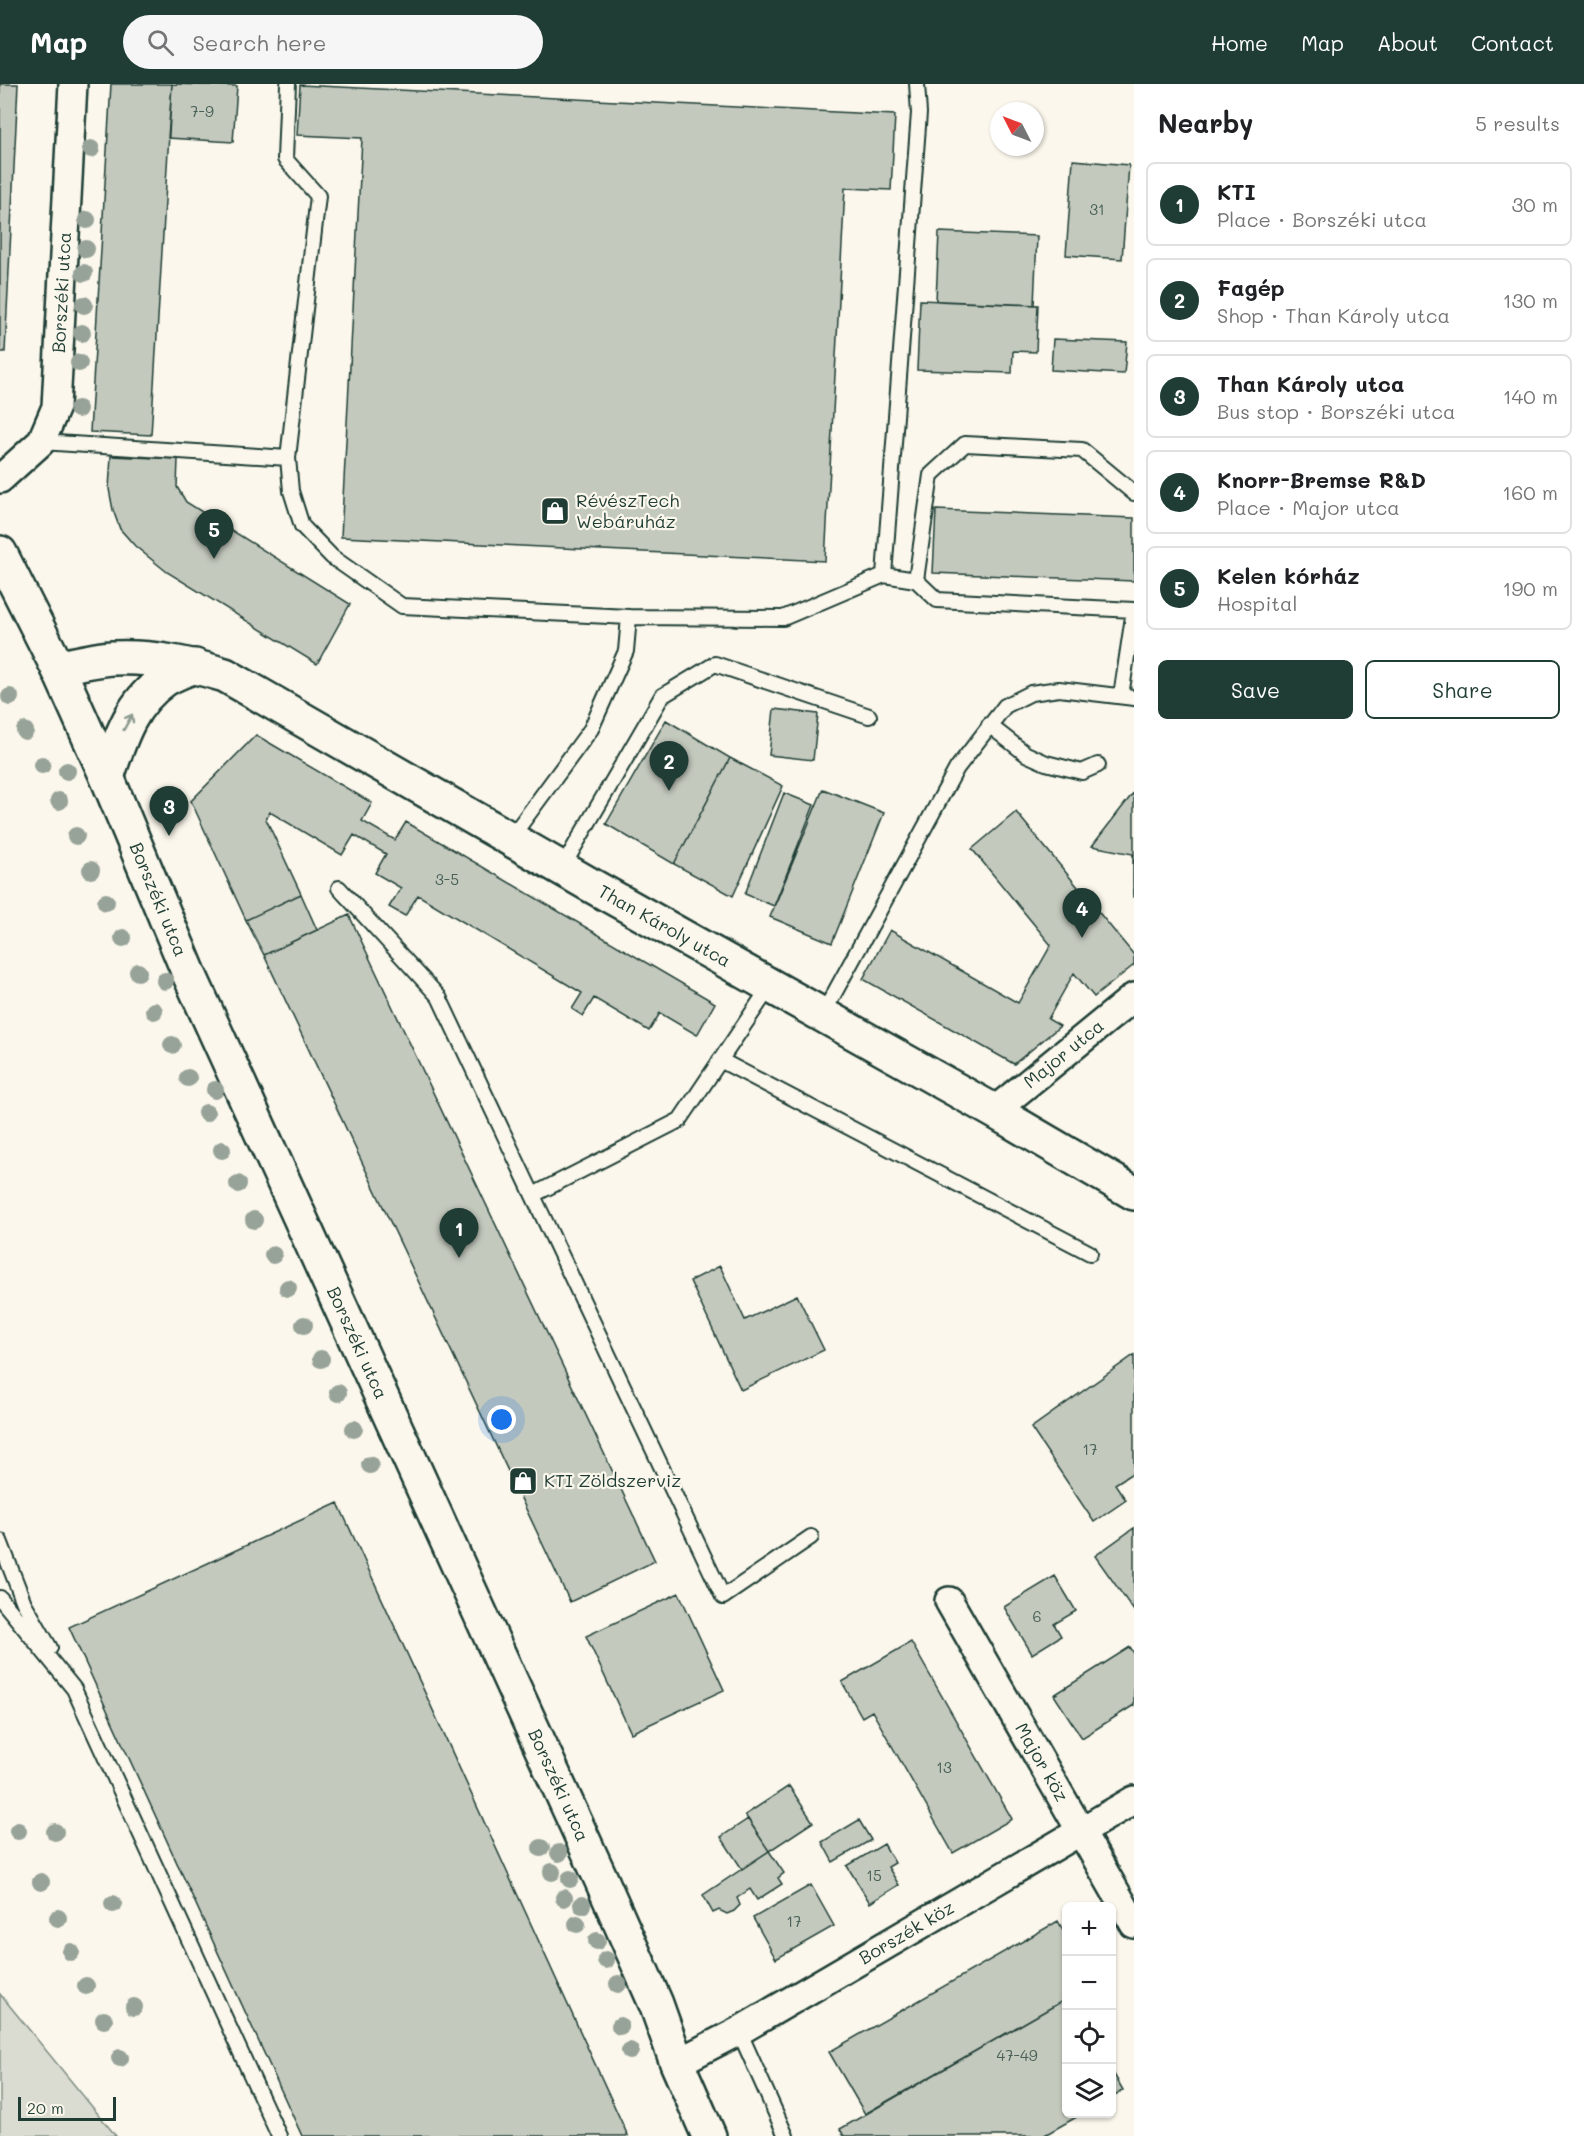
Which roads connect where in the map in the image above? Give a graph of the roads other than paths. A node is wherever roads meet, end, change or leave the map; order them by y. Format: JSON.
{"nodes":[{"id":1,"x":73,"y":84,"type":"edge"},
{"id":2,"x":288,"y":84,"type":"edge"},
{"id":3,"x":917,"y":84,"type":"edge"},
{"id":4,"x":41,"y":442,"type":"junction"},
{"id":5,"x":288,"y":458,"type":"junction"},
{"id":6,"x":0,"y":479,"type":"edge"},
{"id":7,"x":1134,"y":493,"type":"edge"},
{"id":8,"x":0,"y":553,"type":"edge"},
{"id":9,"x":884,"y":575,"type":"junction"},
{"id":10,"x":916,"y":580,"type":"junction"},
{"id":11,"x":1134,"y":610,"type":"edge"},
{"id":12,"x":629,"y":617,"type":"junction"},
{"id":13,"x":195,"y":666,"type":"junction"},
{"id":14,"x":58,"y":668,"type":"junction"},
{"id":15,"x":1127,"y":697,"type":"edge"},
{"id":16,"x":869,"y":716,"type":"dead end"},
{"id":17,"x":989,"y":725,"type":"junction"},
{"id":18,"x":1098,"y":765,"type":"dead end"},
{"id":19,"x":107,"y":777,"type":"junction"},
{"id":20,"x":510,"y":839,"type":"junction"},
{"id":21,"x":562,"y":868,"type":"junction"},
{"id":22,"x":339,"y":888,"type":"dead end"},
{"id":23,"x":771,"y":985,"type":"junction"},
{"id":24,"x":1134,"y":997,"type":"edge"},
{"id":25,"x":822,"y":1014,"type":"junction"},
{"id":26,"x":720,"y":1060,"type":"junction"},
{"id":27,"x":994,"y":1111,"type":"junction"},
{"id":28,"x":1134,"y":1193,"type":"edge"},
{"id":29,"x":533,"y":1195,"type":"junction"},
{"id":30,"x":1090,"y":1253,"type":"dead end"},
{"id":31,"x":811,"y":1537,"type":"dead end"},
{"id":32,"x":0,"y":1541,"type":"edge"},
{"id":33,"x":0,"y":1598,"type":"edge"},
{"id":34,"x":949,"y":1601,"type":"dead end"},
{"id":35,"x":74,"y":1689,"type":"junction"},
{"id":36,"x":1134,"y":1800,"type":"edge"},
{"id":37,"x":1080,"y":1831,"type":"junction"},
{"id":38,"x":1134,"y":1924,"type":"edge"},
{"id":39,"x":739,"y":2031,"type":"junction"},
{"id":40,"x":677,"y":2063,"type":"junction"},
{"id":41,"x":279,"y":2136,"type":"edge"},
{"id":42,"x":709,"y":2136,"type":"edge"},
{"id":43,"x":786,"y":2136,"type":"edge"}],
"edges":[{"from":1,"to":4,"type":"street","name":"Borszéki utca"},
{"from":2,"to":5,"type":"lane"},
{"from":3,"to":9,"type":"lane"},
{"from":4,"to":5,"type":"lane"},
{"from":4,"to":6,"type":"street","name":"Borszéki utca"},
{"from":5,"to":12,"type":"lane"},
{"from":7,"to":10,"type":"lane"},
{"from":8,"to":14,"type":"main road","name":"Borszéki utca"},
{"from":9,"to":10,"type":"lane"},
{"from":9,"to":12,"type":"lane"},
{"from":10,"to":11,"type":"lane"},
{"from":11,"to":15,"type":"lane"},
{"from":12,"to":20,"type":"lane"},
{"from":13,"to":14,"type":"main road","name":"Than Károly utca"},
{"from":19,"to":13,"type":"main road","one_way":true},
{"from":13,"to":20,"type":"main road","name":"Than Károly utca"},
{"from":14,"to":19,"type":"main road","name":"Borszéki utca"},
{"from":15,"to":17,"type":"lane"},
{"from":16,"to":21,"type":"lane"},
{"from":17,"to":18,"type":"lane"},
{"from":17,"to":25,"type":"lane"},
{"from":19,"to":40,"type":"main road","name":"Borszéki utca"},
{"from":20,"to":21,"type":"main road","name":"Than Károly utca"},
{"from":21,"to":23,"type":"main road","name":"Than Károly utca"},
{"from":22,"to":29,"type":"lane"},
{"from":23,"to":25,"type":"main road","name":"Than Károly utca"},
{"from":23,"to":26,"type":"lane"},
{"from":24,"to":27,"type":"street","name":"Major utca"},
{"from":25,"to":27,"type":"main road","name":"Than Károly utca"},
{"from":26,"to":29,"type":"lane"},
{"from":26,"to":30,"type":"lane"},
{"from":27,"to":28,"type":"main road","name":"Than Károly utca"},
{"from":29,"to":31,"type":"lane"},
{"from":32,"to":35,"type":"lane"},
{"from":33,"to":35,"type":"lane"},
{"from":34,"to":37,"type":"street","name":"Major köz"},
{"from":35,"to":41,"type":"lane"},
{"from":36,"to":37,"type":"street","name":"Borszék köz"},
{"from":37,"to":38,"type":"street","name":"Major köz"},
{"from":37,"to":39,"type":"street","name":"Borszék köz"},
{"from":39,"to":40,"type":"street","name":"Borszék köz"},
{"from":39,"to":43,"type":"lane"},
{"from":40,"to":42,"type":"main road","name":"Borszéki utca"}]}
